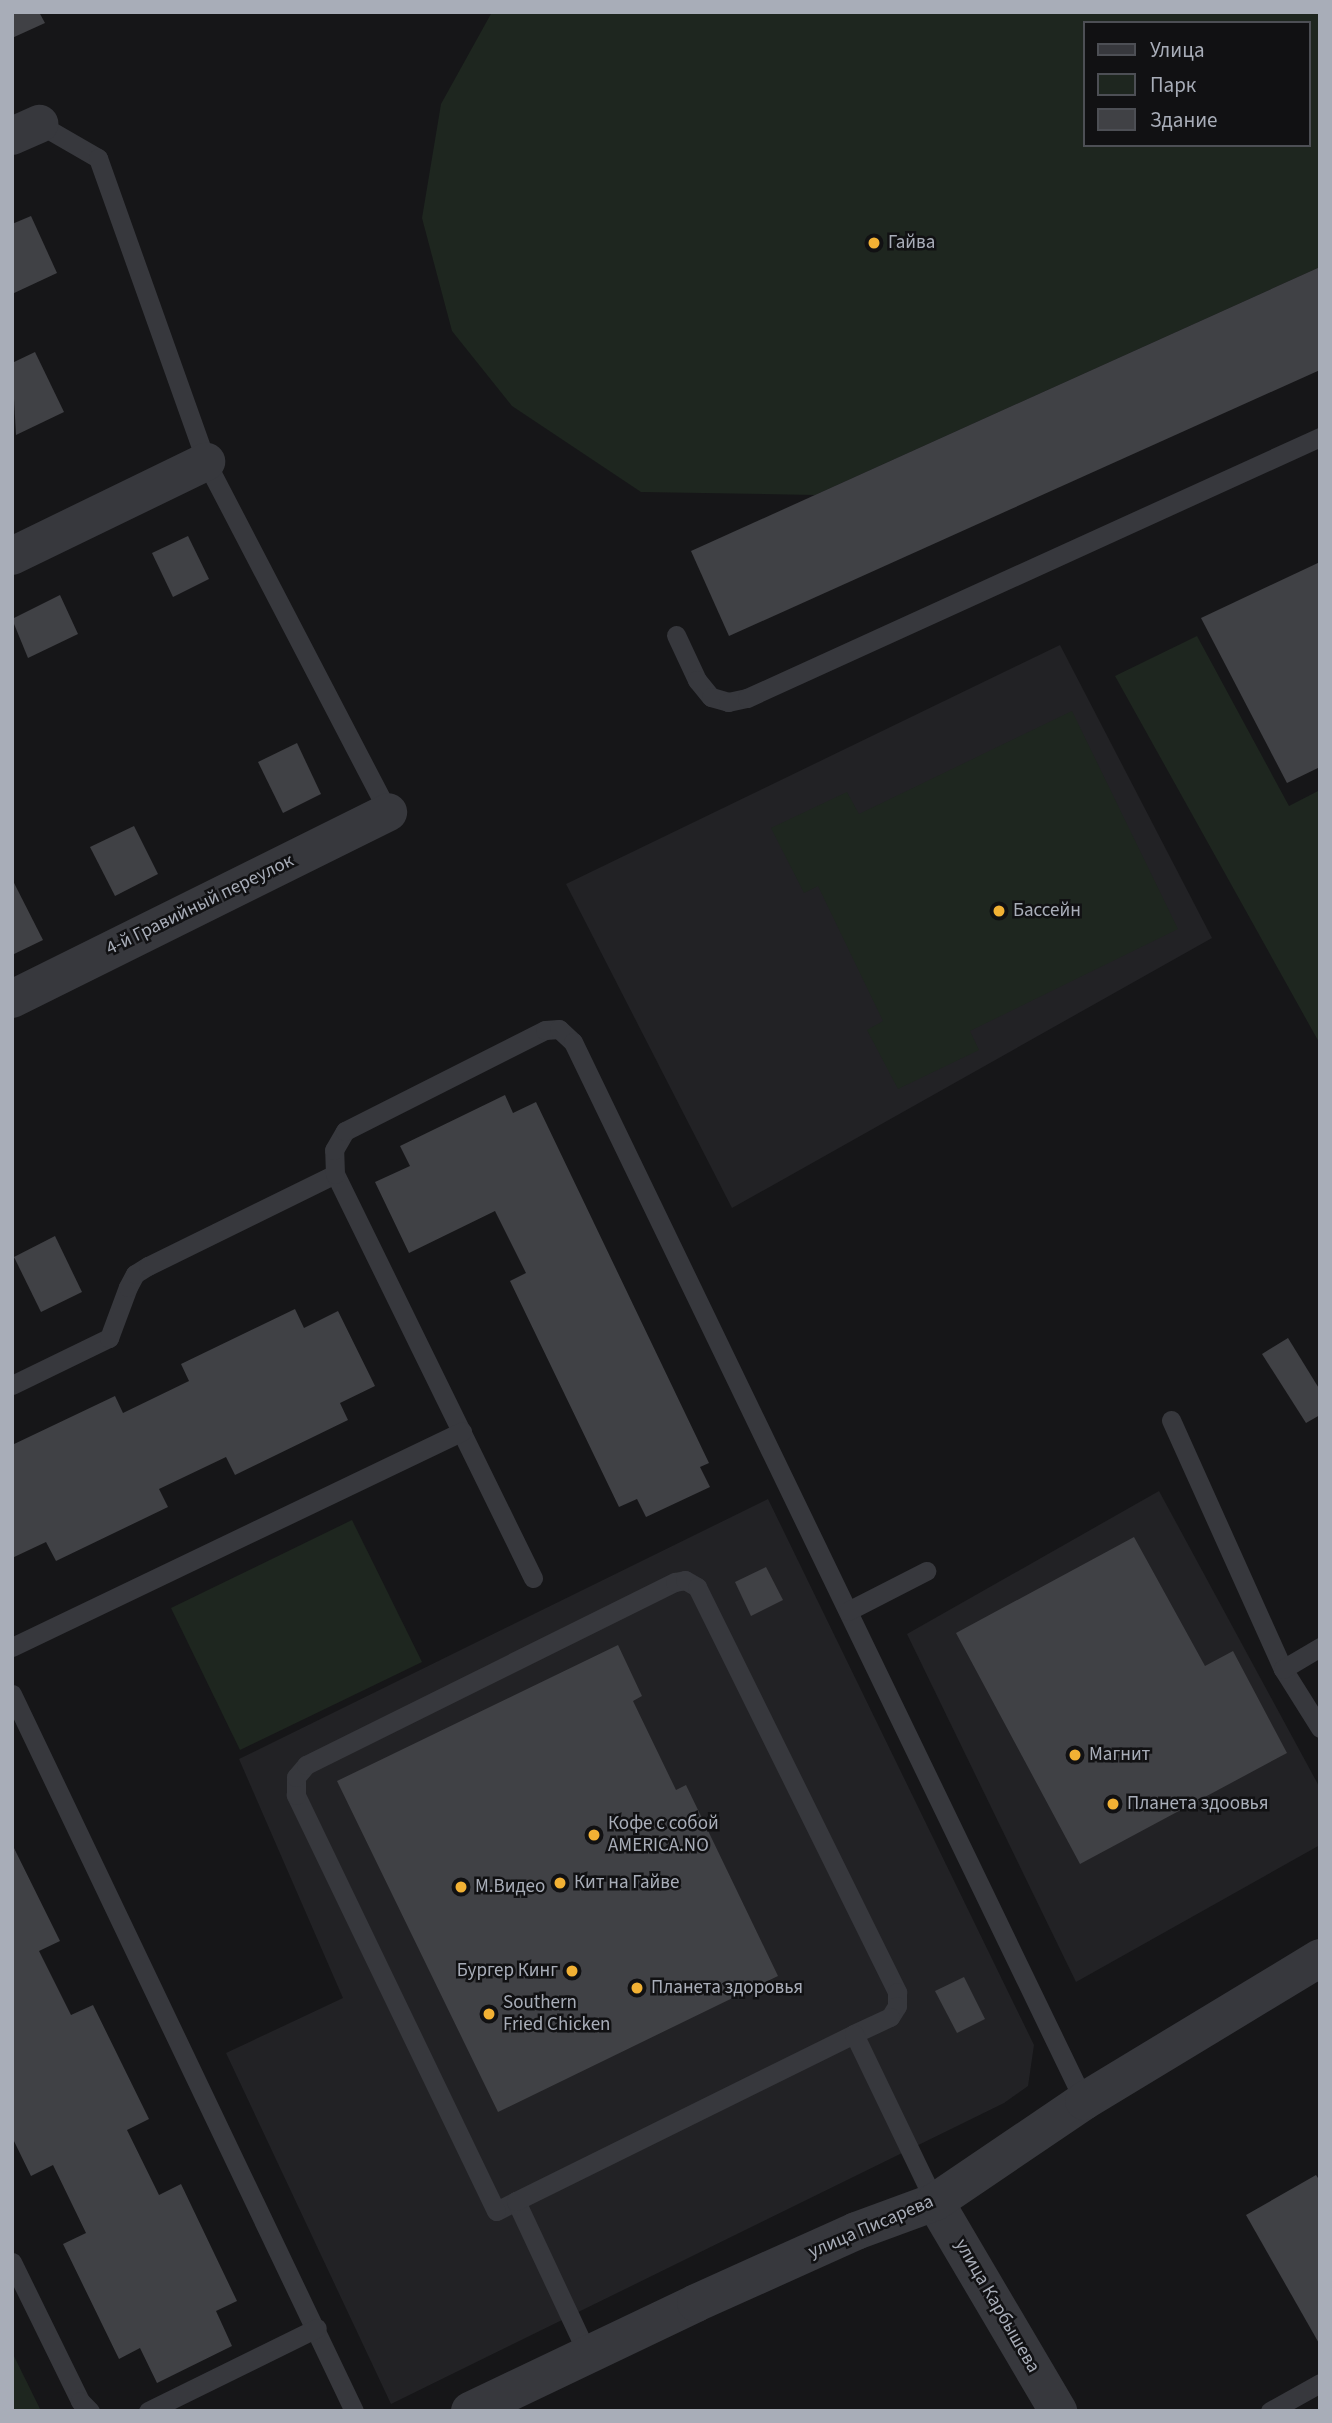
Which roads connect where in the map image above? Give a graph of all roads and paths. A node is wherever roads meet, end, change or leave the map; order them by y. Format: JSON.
{"nodes":[{"id":1,"x":25,"y":130,"type":"edge"},
{"id":2,"x":1320,"y":437,"type":"edge"},
{"id":3,"x":206,"y":462,"type":"junction"},
{"id":4,"x":12,"y":556,"type":"edge"},
{"id":5,"x":676,"y":635,"type":"dead end"},
{"id":6,"x":388,"y":812,"type":"joint"},
{"id":7,"x":12,"y":999,"type":"edge"},
{"id":8,"x":335,"y":1174,"type":"junction"},
{"id":9,"x":12,"y":1385,"type":"edge"},
{"id":10,"x":1171,"y":1420,"type":"dead end"},
{"id":11,"x":462,"y":1431,"type":"junction"},
{"id":12,"x":926,"y":1571,"type":"dead end"},
{"id":13,"x":533,"y":1578,"type":"dead end"},
{"id":14,"x":848,"y":1611,"type":"junction"},
{"id":15,"x":12,"y":1647,"type":"edge"},
{"id":16,"x":1320,"y":1647,"type":"edge"},
{"id":17,"x":1283,"y":1669,"type":"junction"},
{"id":18,"x":12,"y":1694,"type":"edge"},
{"id":19,"x":1320,"y":1728,"type":"edge"},
{"id":20,"x":1320,"y":1958,"type":"edge"},
{"id":21,"x":854,"y":2034,"type":"junction"},
{"id":22,"x":1084,"y":2101,"type":"junction"},
{"id":23,"x":516,"y":2201,"type":"junction"},
{"id":24,"x":935,"y":2202,"type":"junction"},
{"id":25,"x":12,"y":2262,"type":"edge"},
{"id":26,"x":317,"y":2328,"type":"junction"},
{"id":27,"x":588,"y":2355,"type":"junction"},
{"id":28,"x":1320,"y":2382,"type":"edge"},
{"id":29,"x":90,"y":2411,"type":"edge"},
{"id":30,"x":148,"y":2411,"type":"edge"},
{"id":31,"x":354,"y":2411,"type":"edge"},
{"id":32,"x":470,"y":2411,"type":"edge"},
{"id":33,"x":1058,"y":2411,"type":"edge"},
{"id":34,"x":1270,"y":2411,"type":"edge"}],
"edges":[{"from":1,"to":3,"type":"lane"},
{"from":2,"to":5,"type":"lane"},
{"from":3,"to":4,"type":"street"},
{"from":3,"to":6,"type":"lane"},
{"from":6,"to":7,"type":"street","name":"4-й Гравийный переулок"},
{"from":8,"to":9,"type":"lane"},
{"from":8,"to":11,"type":"lane"},
{"from":8,"to":14,"type":"lane"},
{"from":10,"to":17,"type":"lane"},
{"from":11,"to":13,"type":"lane"},
{"from":11,"to":15,"type":"lane"},
{"from":12,"to":14,"type":"lane"},
{"from":14,"to":22,"type":"lane"},
{"from":16,"to":17,"type":"lane"},
{"from":17,"to":19,"type":"lane"},
{"from":18,"to":26,"type":"lane"},
{"from":20,"to":22,"type":"street","name":"улица Писарева"},
{"from":21,"to":23,"type":"lane"},
{"from":21,"to":23,"type":"lane"},
{"from":21,"to":24,"type":"lane"},
{"from":22,"to":24,"type":"street","name":"улица Писарева"},
{"from":23,"to":27,"type":"lane"},
{"from":24,"to":27,"type":"street","name":"улица Писарева"},
{"from":24,"to":33,"type":"street","name":"улица Карбышева"},
{"from":25,"to":29,"type":"lane"},
{"from":26,"to":30,"type":"lane"},
{"from":26,"to":31,"type":"lane"},
{"from":27,"to":32,"type":"street","name":"улица Писарева"},
{"from":28,"to":34,"type":"lane"}]}
